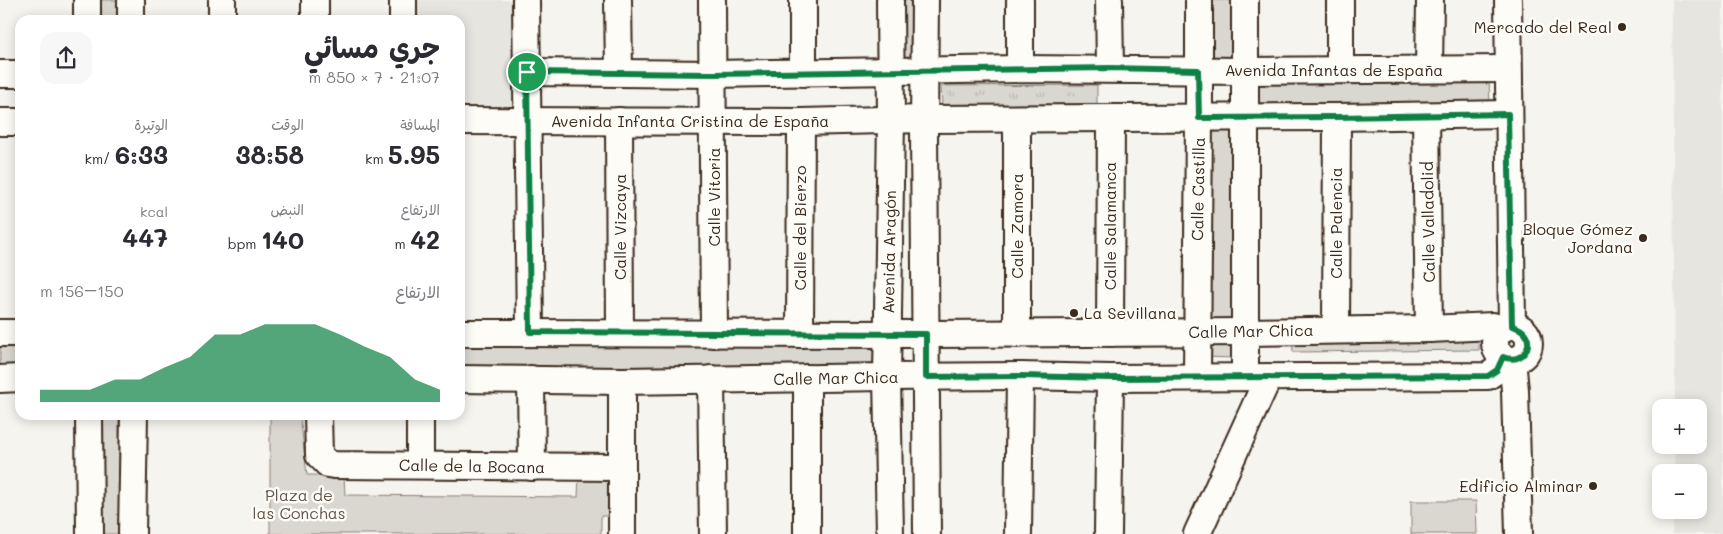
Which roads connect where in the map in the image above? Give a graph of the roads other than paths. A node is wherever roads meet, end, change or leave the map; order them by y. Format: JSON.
{"nodes":[{"id":1,"x":87,"y":0,"type":"edge"},
{"id":2,"x":131,"y":0,"type":"edge"},
{"id":3,"x":222,"y":0,"type":"edge"},
{"id":4,"x":315,"y":0,"type":"edge"},
{"id":5,"x":403,"y":0,"type":"edge"},
{"id":6,"x":526,"y":0,"type":"edge"},
{"id":7,"x":618,"y":0,"type":"edge"},
{"id":8,"x":712,"y":0,"type":"edge"},
{"id":9,"x":803,"y":0,"type":"edge"},
{"id":10,"x":890,"y":0,"type":"edge"},
{"id":11,"x":926,"y":0,"type":"edge"},
{"id":12,"x":1020,"y":0,"type":"edge"},
{"id":13,"x":1109,"y":0,"type":"edge"},
{"id":14,"x":1199,"y":0,"type":"edge"},
{"id":15,"x":1245,"y":0,"type":"edge"},
{"id":16,"x":1340,"y":0,"type":"edge"},
{"id":17,"x":1430,"y":0,"type":"edge"},
{"id":18,"x":1508,"y":0,"type":"edge"},
{"id":19,"x":87,"y":15,"type":"edge"},
{"id":20,"x":131,"y":15,"type":"edge"},
{"id":21,"x":222,"y":15,"type":"edge"},
{"id":22,"x":315,"y":15,"type":"edge"},
{"id":23,"x":403,"y":15,"type":"edge"},
{"id":24,"x":1110,"y":68,"type":"junction"},
{"id":25,"x":1020,"y":69,"type":"junction"},
{"id":26,"x":1340,"y":69,"type":"junction"},
{"id":27,"x":1508,"y":69,"type":"junction"},
{"id":28,"x":926,"y":70,"type":"junction"},
{"id":29,"x":1198,"y":70,"type":"junction"},
{"id":30,"x":1245,"y":70,"type":"junction"},
{"id":31,"x":1429,"y":70,"type":"junction"},
{"id":32,"x":890,"y":71,"type":"junction"},
{"id":33,"x":527,"y":72,"type":"junction"},
{"id":34,"x":619,"y":72,"type":"junction"},
{"id":35,"x":803,"y":73,"type":"junction"},
{"id":36,"x":0,"y":74,"type":"edge"},
{"id":37,"x":15,"y":74,"type":"edge"},
{"id":38,"x":713,"y":74,"type":"junction"},
{"id":39,"x":1508,"y":114,"type":"junction"},
{"id":40,"x":1426,"y":116,"type":"junction"},
{"id":41,"x":1244,"y":117,"type":"junction"},
{"id":42,"x":1337,"y":117,"type":"junction"},
{"id":43,"x":1199,"y":118,"type":"junction"},
{"id":44,"x":925,"y":119,"type":"junction"},
{"id":45,"x":1017,"y":119,"type":"junction"},
{"id":46,"x":1111,"y":119,"type":"junction"},
{"id":47,"x":891,"y":120,"type":"junction"},
{"id":48,"x":465,"y":121,"type":"edge"},
{"id":49,"x":527,"y":121,"type":"junction"},
{"id":50,"x":619,"y":121,"type":"junction"},
{"id":51,"x":0,"y":122,"type":"edge"},
{"id":52,"x":15,"y":122,"type":"edge"},
{"id":53,"x":714,"y":122,"type":"junction"},
{"id":54,"x":801,"y":122,"type":"junction"},
{"id":55,"x":1507,"y":328,"type":"junction"},
{"id":56,"x":1429,"y":329,"type":"junction"},
{"id":57,"x":1336,"y":330,"type":"junction"},
{"id":58,"x":1196,"y":331,"type":"junction"},
{"id":59,"x":0,"y":332,"type":"edge"},
{"id":60,"x":530,"y":332,"type":"junction"},
{"id":61,"x":1246,"y":332,"type":"junction"},
{"id":62,"x":15,"y":333,"type":"edge"},
{"id":63,"x":465,"y":333,"type":"edge"},
{"id":64,"x":620,"y":333,"type":"junction"},
{"id":65,"x":1110,"y":333,"type":"junction"},
{"id":66,"x":714,"y":334,"type":"junction"},
{"id":67,"x":800,"y":334,"type":"junction"},
{"id":68,"x":888,"y":334,"type":"junction"},
{"id":69,"x":926,"y":334,"type":"junction"},
{"id":70,"x":1017,"y":334,"type":"junction"},
{"id":71,"x":1508,"y":358,"type":"junction"},
{"id":72,"x":1020,"y":376,"type":"junction"},
{"id":73,"x":887,"y":377,"type":"junction"},
{"id":74,"x":926,"y":377,"type":"junction"},
{"id":75,"x":1197,"y":377,"type":"junction"},
{"id":76,"x":0,"y":378,"type":"edge"},
{"id":77,"x":15,"y":378,"type":"edge"},
{"id":78,"x":807,"y":378,"type":"junction"},
{"id":79,"x":1110,"y":378,"type":"junction"},
{"id":80,"x":1256,"y":378,"type":"junction"},
{"id":81,"x":465,"y":379,"type":"edge"},
{"id":82,"x":531,"y":379,"type":"junction"},
{"id":83,"x":711,"y":379,"type":"junction"},
{"id":84,"x":622,"y":380,"type":"junction"},
{"id":85,"x":89,"y":420,"type":"edge"},
{"id":86,"x":134,"y":420,"type":"edge"},
{"id":87,"x":318,"y":420,"type":"edge"},
{"id":88,"x":420,"y":420,"type":"edge"},
{"id":89,"x":420,"y":465,"type":"junction"},
{"id":90,"x":532,"y":467,"type":"junction"},
{"id":91,"x":622,"y":467,"type":"junction"},
{"id":92,"x":90,"y":534,"type":"edge"},
{"id":93,"x":132,"y":534,"type":"edge"},
{"id":94,"x":622,"y":534,"type":"edge"},
{"id":95,"x":712,"y":534,"type":"edge"},
{"id":96,"x":807,"y":534,"type":"edge"},
{"id":97,"x":890,"y":534,"type":"edge"},
{"id":98,"x":927,"y":534,"type":"edge"},
{"id":99,"x":1018,"y":534,"type":"edge"},
{"id":100,"x":1108,"y":534,"type":"edge"},
{"id":101,"x":1197,"y":534,"type":"edge"},
{"id":102,"x":1519,"y":534,"type":"edge"}],
"edges":[{"from":1,"to":19,"type":"street"},
{"from":2,"to":20,"type":"street"},
{"from":3,"to":21,"type":"street"},
{"from":4,"to":22,"type":"street"},
{"from":5,"to":23,"type":"street"},
{"from":6,"to":33,"type":"street"},
{"from":7,"to":34,"type":"street"},
{"from":8,"to":38,"type":"street","name":"Calle Vitoria"},
{"from":9,"to":35,"type":"street"},
{"from":10,"to":32,"type":"street","name":"Avenida Aragón"},
{"from":11,"to":28,"type":"street"},
{"from":12,"to":25,"type":"street"},
{"from":13,"to":24,"type":"street"},
{"from":14,"to":29,"type":"street","name":"Calle Castilla"},
{"from":15,"to":30,"type":"street"},
{"from":16,"to":26,"type":"street"},
{"from":17,"to":31,"type":"street"},
{"from":18,"to":27,"type":"street"},
{"from":24,"to":25,"type":"street","name":"Avenida Infantas de España"},
{"from":24,"to":29,"type":"street","name":"Avenida Infantas de España"},
{"from":25,"to":28,"type":"street","name":"Avenida Infantas de España"},
{"from":26,"to":30,"type":"street","name":"Avenida Infantas de España"},
{"from":26,"to":31,"type":"street","name":"Avenida Infantas de España"},
{"from":27,"to":31,"type":"street","name":"Avenida Infantas de España"},
{"from":27,"to":39,"type":"street"},
{"from":28,"to":32,"type":"street","name":"Avenida Infantas de España"},
{"from":28,"to":44,"type":"street"},
{"from":29,"to":30,"type":"street","name":"Avenida Infantas de España"},
{"from":29,"to":43,"type":"street","name":"Calle Castilla"},
{"from":30,"to":41,"type":"street"},
{"from":32,"to":35,"type":"street","name":"Avenida Infantas de España"},
{"from":32,"to":47,"type":"street","name":"Avenida Aragón"},
{"from":33,"to":34,"type":"street","name":"Avenida Infantas de España"},
{"from":33,"to":49,"type":"street"},
{"from":34,"to":38,"type":"street","name":"Avenida Infantas de España"},
{"from":35,"to":38,"type":"street","name":"Avenida Infantas de España"},
{"from":36,"to":37,"type":"street"},
{"from":38,"to":53,"type":"street","name":"Calle Vitoria"},
{"from":39,"to":40,"type":"street"},
{"from":39,"to":55,"type":"street"},
{"from":40,"to":42,"type":"street"},
{"from":40,"to":56,"type":"street","name":"Calle Valladolid"},
{"from":41,"to":42,"type":"street"},
{"from":41,"to":43,"type":"street"},
{"from":41,"to":61,"type":"street"},
{"from":42,"to":57,"type":"street","name":"Calle Palencia"},
{"from":43,"to":46,"type":"street"},
{"from":43,"to":58,"type":"street","name":"Calle Castilla"},
{"from":44,"to":45,"type":"street"},
{"from":44,"to":47,"type":"street"},
{"from":44,"to":69,"type":"street"},
{"from":45,"to":46,"type":"street"},
{"from":45,"to":70,"type":"street","name":"Calle Zamora"},
{"from":46,"to":65,"type":"street","name":"Calle Salamanca"},
{"from":47,"to":54,"type":"street","name":"Avenida Infanta Cristina de España"},
{"from":47,"to":68,"type":"street","name":"Avenida Aragón"},
{"from":48,"to":49,"type":"street","name":"Avenida Infanta Cristina de España"},
{"from":49,"to":50,"type":"street","name":"Avenida Infanta Cristina de España"},
{"from":49,"to":60,"type":"street"},
{"from":50,"to":53,"type":"street","name":"Avenida Infanta Cristina de España"},
{"from":50,"to":64,"type":"street","name":"Calle Vizcaya"},
{"from":51,"to":52,"type":"street"},
{"from":53,"to":54,"type":"street","name":"Avenida Infanta Cristina de España"},
{"from":53,"to":66,"type":"street","name":"Calle Vitoria"},
{"from":54,"to":67,"type":"street","name":"Calle del Bierzo"},
{"from":55,"to":56,"type":"street","name":"Calle Mar Chica"},
{"from":55,"to":71,"type":"street"},
{"from":56,"to":57,"type":"street","name":"Calle Mar Chica"},
{"from":57,"to":61,"type":"street","name":"Calle Mar Chica"},
{"from":58,"to":61,"type":"street","name":"Calle Mar Chica"},
{"from":58,"to":65,"type":"street","name":"Calle Mar Chica"},
{"from":58,"to":75,"type":"street","name":"Calle Castilla"},
{"from":59,"to":62,"type":"street"},
{"from":60,"to":63,"type":"street","name":"Calle Mar Chica"},
{"from":60,"to":64,"type":"street","name":"Calle Mar Chica"},
{"from":61,"to":80,"type":"street"},
{"from":64,"to":66,"type":"street","name":"Calle Mar Chica"},
{"from":65,"to":70,"type":"street","name":"Calle Mar Chica"},
{"from":66,"to":67,"type":"street","name":"Calle Mar Chica"},
{"from":67,"to":68,"type":"street","name":"Calle Mar Chica"},
{"from":68,"to":69,"type":"street","name":"Calle Mar Chica"},
{"from":68,"to":73,"type":"street","name":"Avenida Aragón"},
{"from":69,"to":70,"type":"street","name":"Calle Mar Chica"},
{"from":69,"to":74,"type":"street"},
{"from":71,"to":80,"type":"street","name":"Calle Mar Chica"},
{"from":71,"to":102,"type":"street"},
{"from":72,"to":74,"type":"street","name":"Calle Mar Chica"},
{"from":72,"to":79,"type":"street","name":"Calle Mar Chica"},
{"from":72,"to":99,"type":"street"},
{"from":73,"to":74,"type":"street","name":"Calle Mar Chica"},
{"from":73,"to":78,"type":"street","name":"Calle Mar Chica"},
{"from":73,"to":97,"type":"street","name":"Avenida Aragón"},
{"from":74,"to":98,"type":"street"},
{"from":75,"to":79,"type":"street","name":"Calle Mar Chica"},
{"from":75,"to":80,"type":"street","name":"Calle Mar Chica"},
{"from":76,"to":77,"type":"street"},
{"from":78,"to":83,"type":"street","name":"Calle Mar Chica"},
{"from":78,"to":96,"type":"street"},
{"from":79,"to":100,"type":"street"},
{"from":80,"to":101,"type":"street"},
{"from":81,"to":82,"type":"street","name":"Calle Mar Chica"},
{"from":82,"to":84,"type":"street","name":"Calle Mar Chica"},
{"from":82,"to":90,"type":"street"},
{"from":83,"to":84,"type":"street","name":"Calle Mar Chica"},
{"from":83,"to":95,"type":"street"},
{"from":84,"to":91,"type":"street"},
{"from":85,"to":92,"type":"street"},
{"from":86,"to":93,"type":"street"},
{"from":87,"to":89,"type":"street","name":"Calle de la Bocana"},
{"from":88,"to":89,"type":"street"},
{"from":89,"to":90,"type":"street","name":"Calle de la Bocana"},
{"from":90,"to":91,"type":"street","name":"Calle de la Bocana"},
{"from":91,"to":94,"type":"street"}]}
